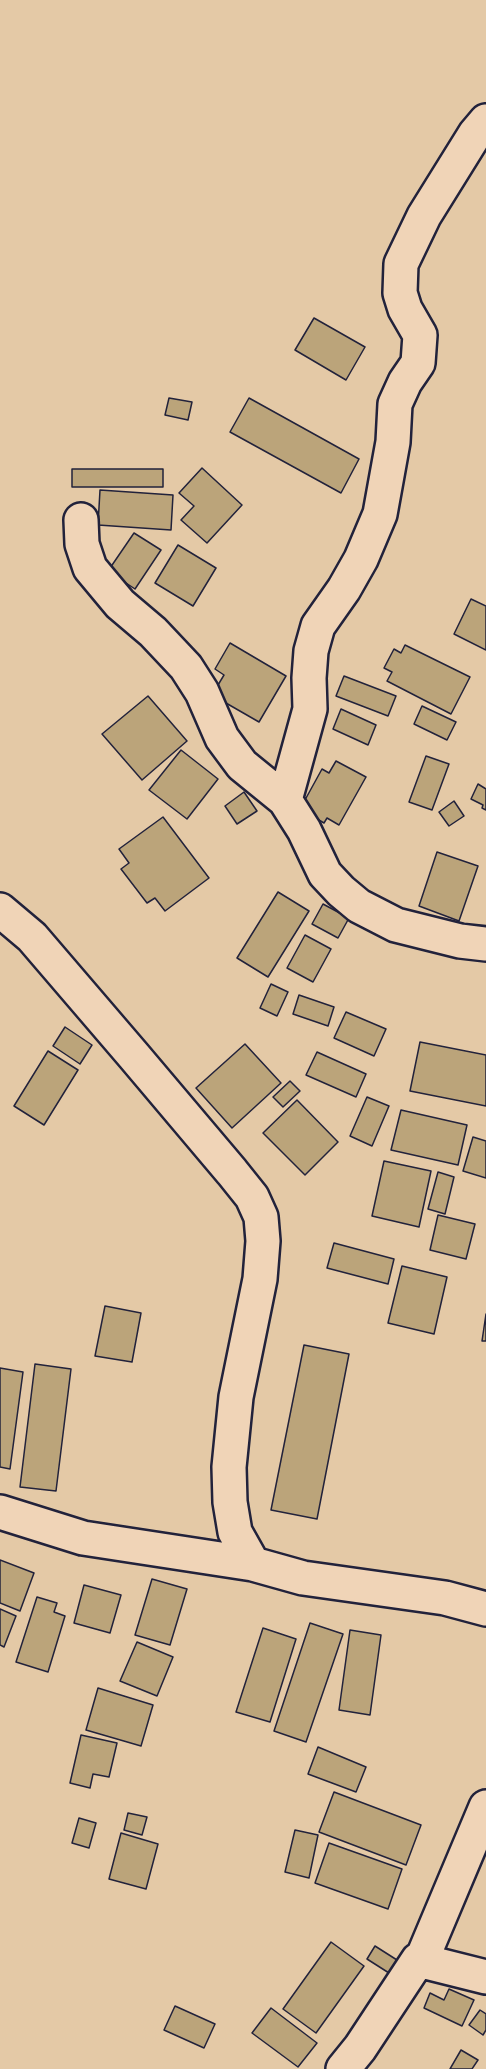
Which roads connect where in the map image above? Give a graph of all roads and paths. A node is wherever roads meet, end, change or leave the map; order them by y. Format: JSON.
{"nodes":[{"id":1,"x":486,"y":121,"type":"edge"},
{"id":2,"x":81,"y":520,"type":"dead end"},
{"id":3,"x":285,"y":800,"type":"junction"},
{"id":4,"x":0,"y":910,"type":"edge"},
{"id":5,"x":486,"y":944,"type":"edge"},
{"id":6,"x":0,"y":1512,"type":"edge"},
{"id":7,"x":253,"y":1564,"type":"junction"},
{"id":8,"x":486,"y":1609,"type":"edge"},
{"id":9,"x":486,"y":1808,"type":"edge"},
{"id":10,"x":418,"y":1960,"type":"junction"},
{"id":11,"x":486,"y":1977,"type":"edge"},
{"id":12,"x":343,"y":2069,"type":"edge"}],
"edges":[{"from":1,"to":3,"type":"street"},
{"from":2,"to":3,"type":"street"},
{"from":3,"to":5,"type":"street"},
{"from":4,"to":7,"type":"street"},
{"from":6,"to":7,"type":"street"},
{"from":7,"to":8,"type":"street"},
{"from":9,"to":10,"type":"street"},
{"from":10,"to":11,"type":"street"},
{"from":10,"to":12,"type":"street"}]}
